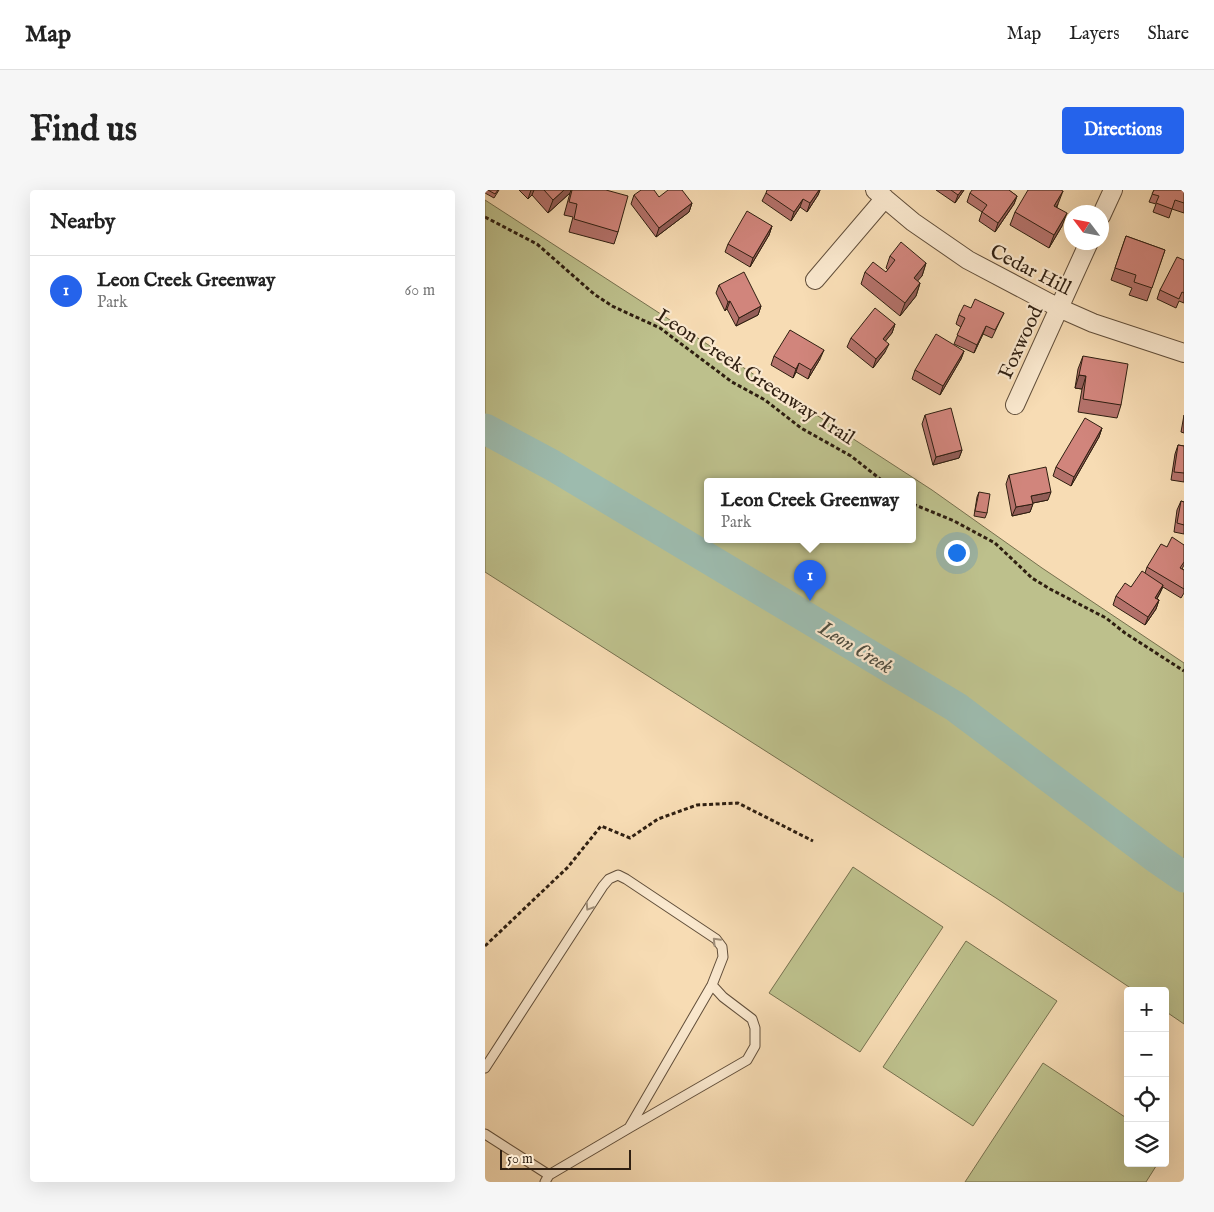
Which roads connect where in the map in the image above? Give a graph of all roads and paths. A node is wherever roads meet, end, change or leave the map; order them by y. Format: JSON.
{"nodes":[{"id":1,"x":1113,"y":190,"type":"edge"},
{"id":2,"x":880,"y":194,"type":"edge"},
{"id":3,"x":1106,"y":205,"type":"edge"},
{"id":4,"x":485,"y":216,"type":"edge"},
{"id":5,"x":1085,"y":250,"type":"edge"},
{"id":6,"x":815,"y":280,"type":"dead end"},
{"id":7,"x":1059,"y":308,"type":"junction"},
{"id":8,"x":1184,"y":353,"type":"edge"},
{"id":9,"x":1015,"y":406,"type":"dead end"},
{"id":10,"x":879,"y":478,"type":"edge"},
{"id":11,"x":916,"y":505,"type":"edge"},
{"id":12,"x":1184,"y":671,"type":"edge"},
{"id":13,"x":813,"y":841,"type":"dead end"},
{"id":14,"x":485,"y":946,"type":"edge"},
{"id":15,"x":713,"y":985,"type":"junction"},
{"id":16,"x":485,"y":1068,"type":"edge"},
{"id":17,"x":629,"y":1128,"type":"junction"},
{"id":18,"x":485,"y":1134,"type":"edge"},
{"id":19,"x":547,"y":1178,"type":"edge"}],
"edges":[{"from":1,"to":3,"type":"street"},
{"from":2,"to":6,"type":"street"},
{"from":2,"to":7,"type":"street","name":"Cedar Hill"},
{"from":4,"to":10,"type":"path","name":"Leon Creek Greenway Trail"},
{"from":5,"to":7,"type":"street","name":"Foxwood"},
{"from":7,"to":8,"type":"street","name":"Cedar Hill"},
{"from":7,"to":9,"type":"street","name":"Foxwood"},
{"from":11,"to":12,"type":"path"},
{"from":13,"to":14,"type":"path"},
{"from":15,"to":16,"type":"lane","one_way":true},
{"from":15,"to":17,"type":"lane"},
{"from":15,"to":17,"type":"lane"},
{"from":17,"to":19,"type":"lane"},
{"from":18,"to":19,"type":"lane"}]}
